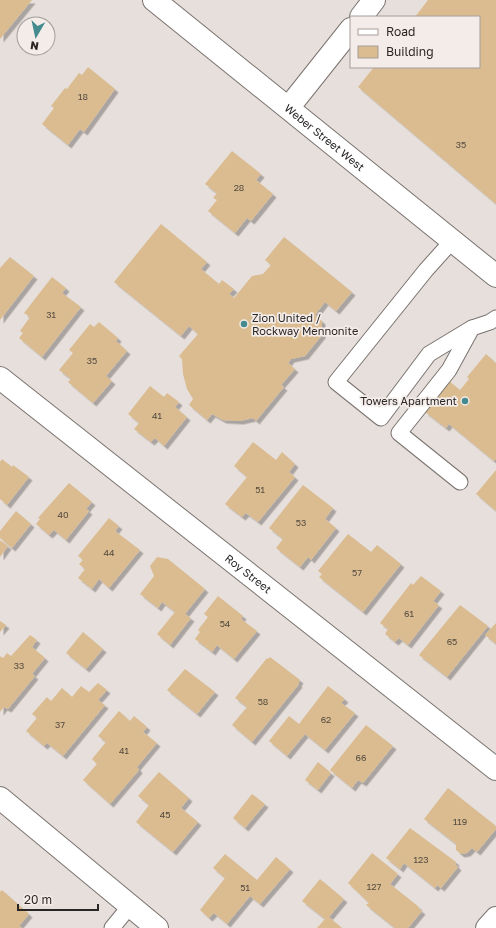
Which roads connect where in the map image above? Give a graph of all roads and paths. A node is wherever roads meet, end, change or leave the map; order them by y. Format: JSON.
{"nodes":[{"id":1,"x":154,"y":0,"type":"edge"},
{"id":2,"x":374,"y":0,"type":"edge"},
{"id":3,"x":362,"y":16,"type":"edge"},
{"id":4,"x":350,"y":30,"type":"edge"},
{"id":5,"x":288,"y":107,"type":"junction"},
{"id":6,"x":453,"y":240,"type":"junction"},
{"id":7,"x":496,"y":276,"type":"edge"},
{"id":8,"x":496,"y":318,"type":"edge"},
{"id":9,"x":472,"y":328,"type":"junction"},
{"id":10,"x":0,"y":378,"type":"edge"},
{"id":11,"x":460,"y":482,"type":"dead end"},
{"id":12,"x":496,"y":768,"type":"edge"},
{"id":13,"x":0,"y":798,"type":"edge"},
{"id":14,"x":130,"y":906,"type":"junction"},
{"id":15,"x":496,"y":918,"type":"edge"},
{"id":16,"x":112,"y":928,"type":"edge"},
{"id":17,"x":157,"y":928,"type":"edge"},
{"id":18,"x":487,"y":928,"type":"edge"}],
"edges":[{"from":1,"to":5,"type":"street","name":"Weber Street West"},
{"from":2,"to":3,"type":"street"},
{"from":4,"to":5,"type":"street"},
{"from":5,"to":6,"type":"street","name":"Weber Street West"},
{"from":6,"to":7,"type":"street","name":"Weber Street West"},
{"from":6,"to":9,"type":"lane"},
{"from":8,"to":9,"type":"lane"},
{"from":9,"to":11,"type":"lane"},
{"from":10,"to":12,"type":"street","name":"Roy Street"},
{"from":13,"to":14,"type":"street"},
{"from":14,"to":16,"type":"lane"},
{"from":14,"to":17,"type":"street"},
{"from":15,"to":18,"type":"street"}]}
